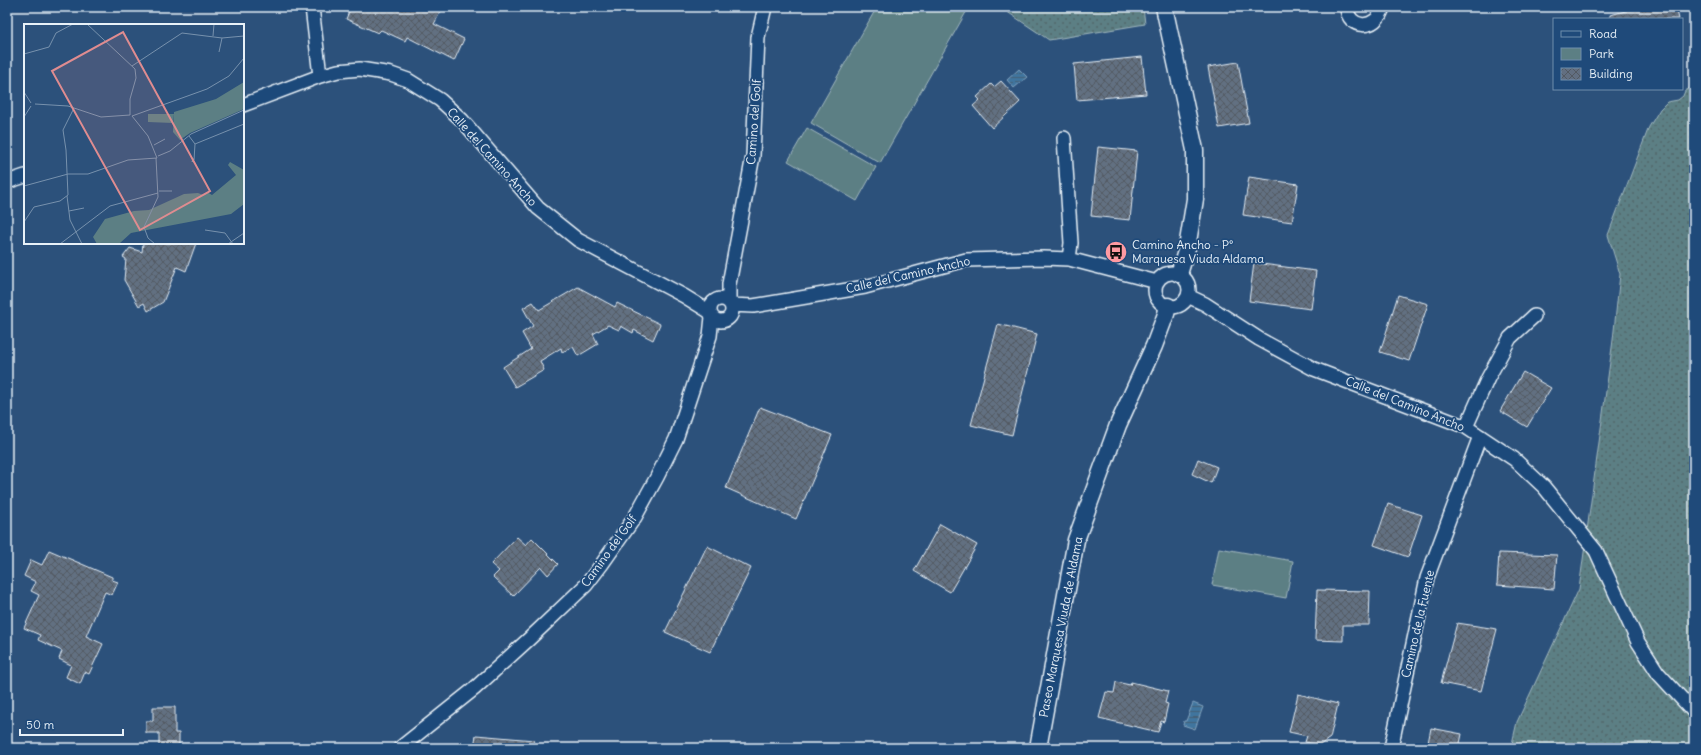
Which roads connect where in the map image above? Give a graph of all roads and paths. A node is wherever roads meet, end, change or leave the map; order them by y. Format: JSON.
{"nodes":[{"id":1,"x":312,"y":7,"type":"edge"},
{"id":2,"x":765,"y":7,"type":"edge"},
{"id":3,"x":1164,"y":7,"type":"edge"},
{"id":4,"x":1347,"y":7,"type":"edge"},
{"id":5,"x":1383,"y":7,"type":"edge"},
{"id":6,"x":320,"y":76,"type":"junction"},
{"id":7,"x":244,"y":104,"type":"edge"},
{"id":8,"x":1064,"y":138,"type":"dead end"},
{"id":9,"x":24,"y":176,"type":"edge"},
{"id":10,"x":7,"y":182,"type":"edge"},
{"id":11,"x":1069,"y":260,"type":"junction"},
{"id":12,"x":1179,"y":274,"type":"junction"},
{"id":13,"x":1157,"y":282,"type":"junction"},
{"id":14,"x":1188,"y":296,"type":"junction"},
{"id":15,"x":1168,"y":306,"type":"junction"},
{"id":16,"x":721,"y":309,"type":"junction"},
{"id":17,"x":1534,"y":316,"type":"dead end"},
{"id":18,"x":1466,"y":427,"type":"junction"},
{"id":19,"x":1480,"y":436,"type":"junction"},
{"id":20,"x":1694,"y":712,"type":"edge"},
{"id":21,"x":404,"y":747,"type":"edge"},
{"id":22,"x":1038,"y":748,"type":"edge"},
{"id":23,"x":1391,"y":748,"type":"edge"}],
"edges":[{"from":1,"to":6,"type":"street"},
{"from":2,"to":16,"type":"street","name":"Camino del Golf"},
{"from":3,"to":12,"type":"street"},
{"from":4,"to":5,"type":"street"},
{"from":6,"to":7,"type":"street","name":"Calle del Camino Ancho"},
{"from":6,"to":16,"type":"street","name":"Calle del Camino Ancho"},
{"from":8,"to":11,"type":"street"},
{"from":9,"to":10,"type":"street"},
{"from":11,"to":13,"type":"street","name":"Calle del Camino Ancho"},
{"from":11,"to":16,"type":"street","name":"Calle del Camino Ancho"},
{"from":12,"to":13,"type":"street"},
{"from":12,"to":14,"type":"street"},
{"from":13,"to":15,"type":"street"},
{"from":14,"to":15,"type":"street"},
{"from":14,"to":18,"type":"street","name":"Calle del Camino Ancho"},
{"from":15,"to":22,"type":"street","name":"Paseo Marquesa Viuda de Aldama"},
{"from":16,"to":21,"type":"street","name":"Camino del Golf"},
{"from":17,"to":18,"type":"street"},
{"from":18,"to":19,"type":"street","name":"Calle del Camino Ancho"},
{"from":19,"to":20,"type":"street","name":"Calle del Camino Ancho"},
{"from":19,"to":23,"type":"street","name":"Camino de la Fuente"}]}
